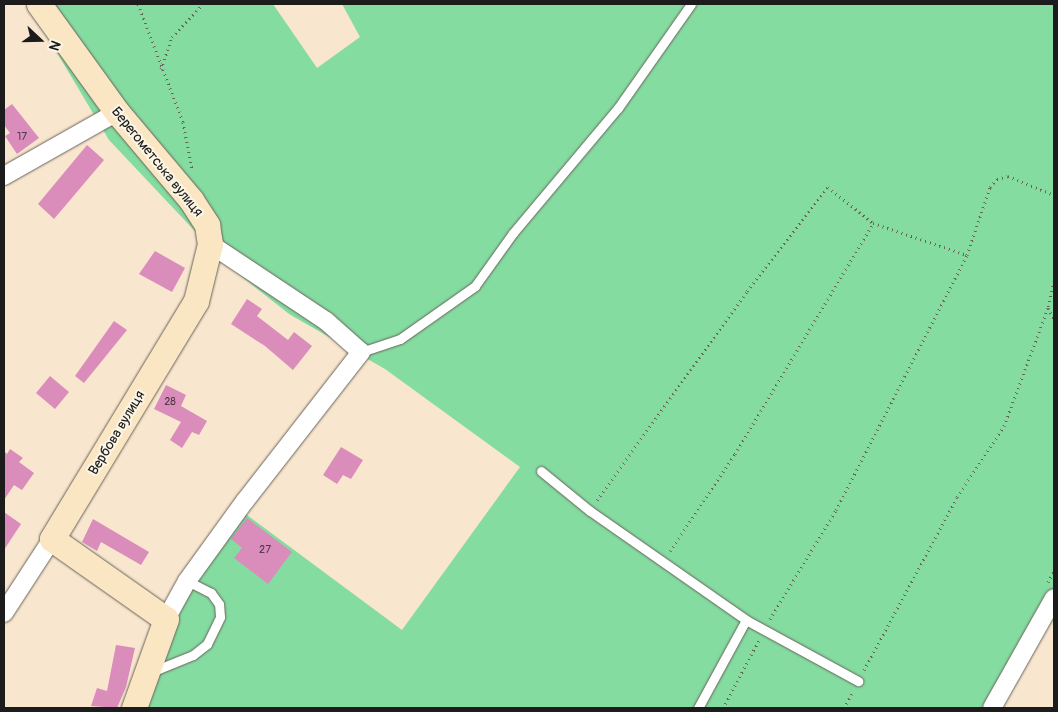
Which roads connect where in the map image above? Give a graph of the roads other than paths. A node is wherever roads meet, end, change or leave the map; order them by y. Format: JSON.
{"nodes":[{"id":1,"x":39,"y":4,"type":"edge"},
{"id":2,"x":691,"y":4,"type":"edge"},
{"id":3,"x":117,"y":112,"type":"junction"},
{"id":4,"x":4,"y":176,"type":"edge"},
{"id":5,"x":210,"y":244,"type":"junction"},
{"id":6,"x":362,"y":352,"type":"junction"},
{"id":7,"x":541,"y":471,"type":"dead end"},
{"id":8,"x":52,"y":540,"type":"junction"},
{"id":9,"x":187,"y":581,"type":"junction"},
{"id":10,"x":1054,"y":598,"type":"edge"},
{"id":11,"x":4,"y":613,"type":"edge"},
{"id":12,"x":166,"y":619,"type":"junction"},
{"id":13,"x":746,"y":620,"type":"junction"},
{"id":14,"x":144,"y":675,"type":"junction"},
{"id":15,"x":858,"y":681,"type":"road end"},
{"id":16,"x":134,"y":708,"type":"edge"},
{"id":17,"x":698,"y":708,"type":"edge"},
{"id":18,"x":992,"y":708,"type":"edge"}],
"edges":[{"from":1,"to":3,"type":"street","name":"Берегометська вулиця"},
{"from":2,"to":6,"type":"lane"},
{"from":3,"to":4,"type":"street"},
{"from":3,"to":5,"type":"street","name":"Берегометська вулиця"},
{"from":5,"to":6,"type":"street"},
{"from":5,"to":8,"type":"street","name":"Вербова вулиця"},
{"from":6,"to":9,"type":"street"},
{"from":7,"to":13,"type":"lane"},
{"from":8,"to":11,"type":"street","name":"Вербова вулиця"},
{"from":8,"to":12,"type":"street"},
{"from":9,"to":12,"type":"street"},
{"from":9,"to":14,"type":"lane"},
{"from":10,"to":18,"type":"street"},
{"from":12,"to":14,"type":"street"},
{"from":13,"to":15,"type":"lane"},
{"from":13,"to":17,"type":"lane"},
{"from":14,"to":16,"type":"street"}]}
